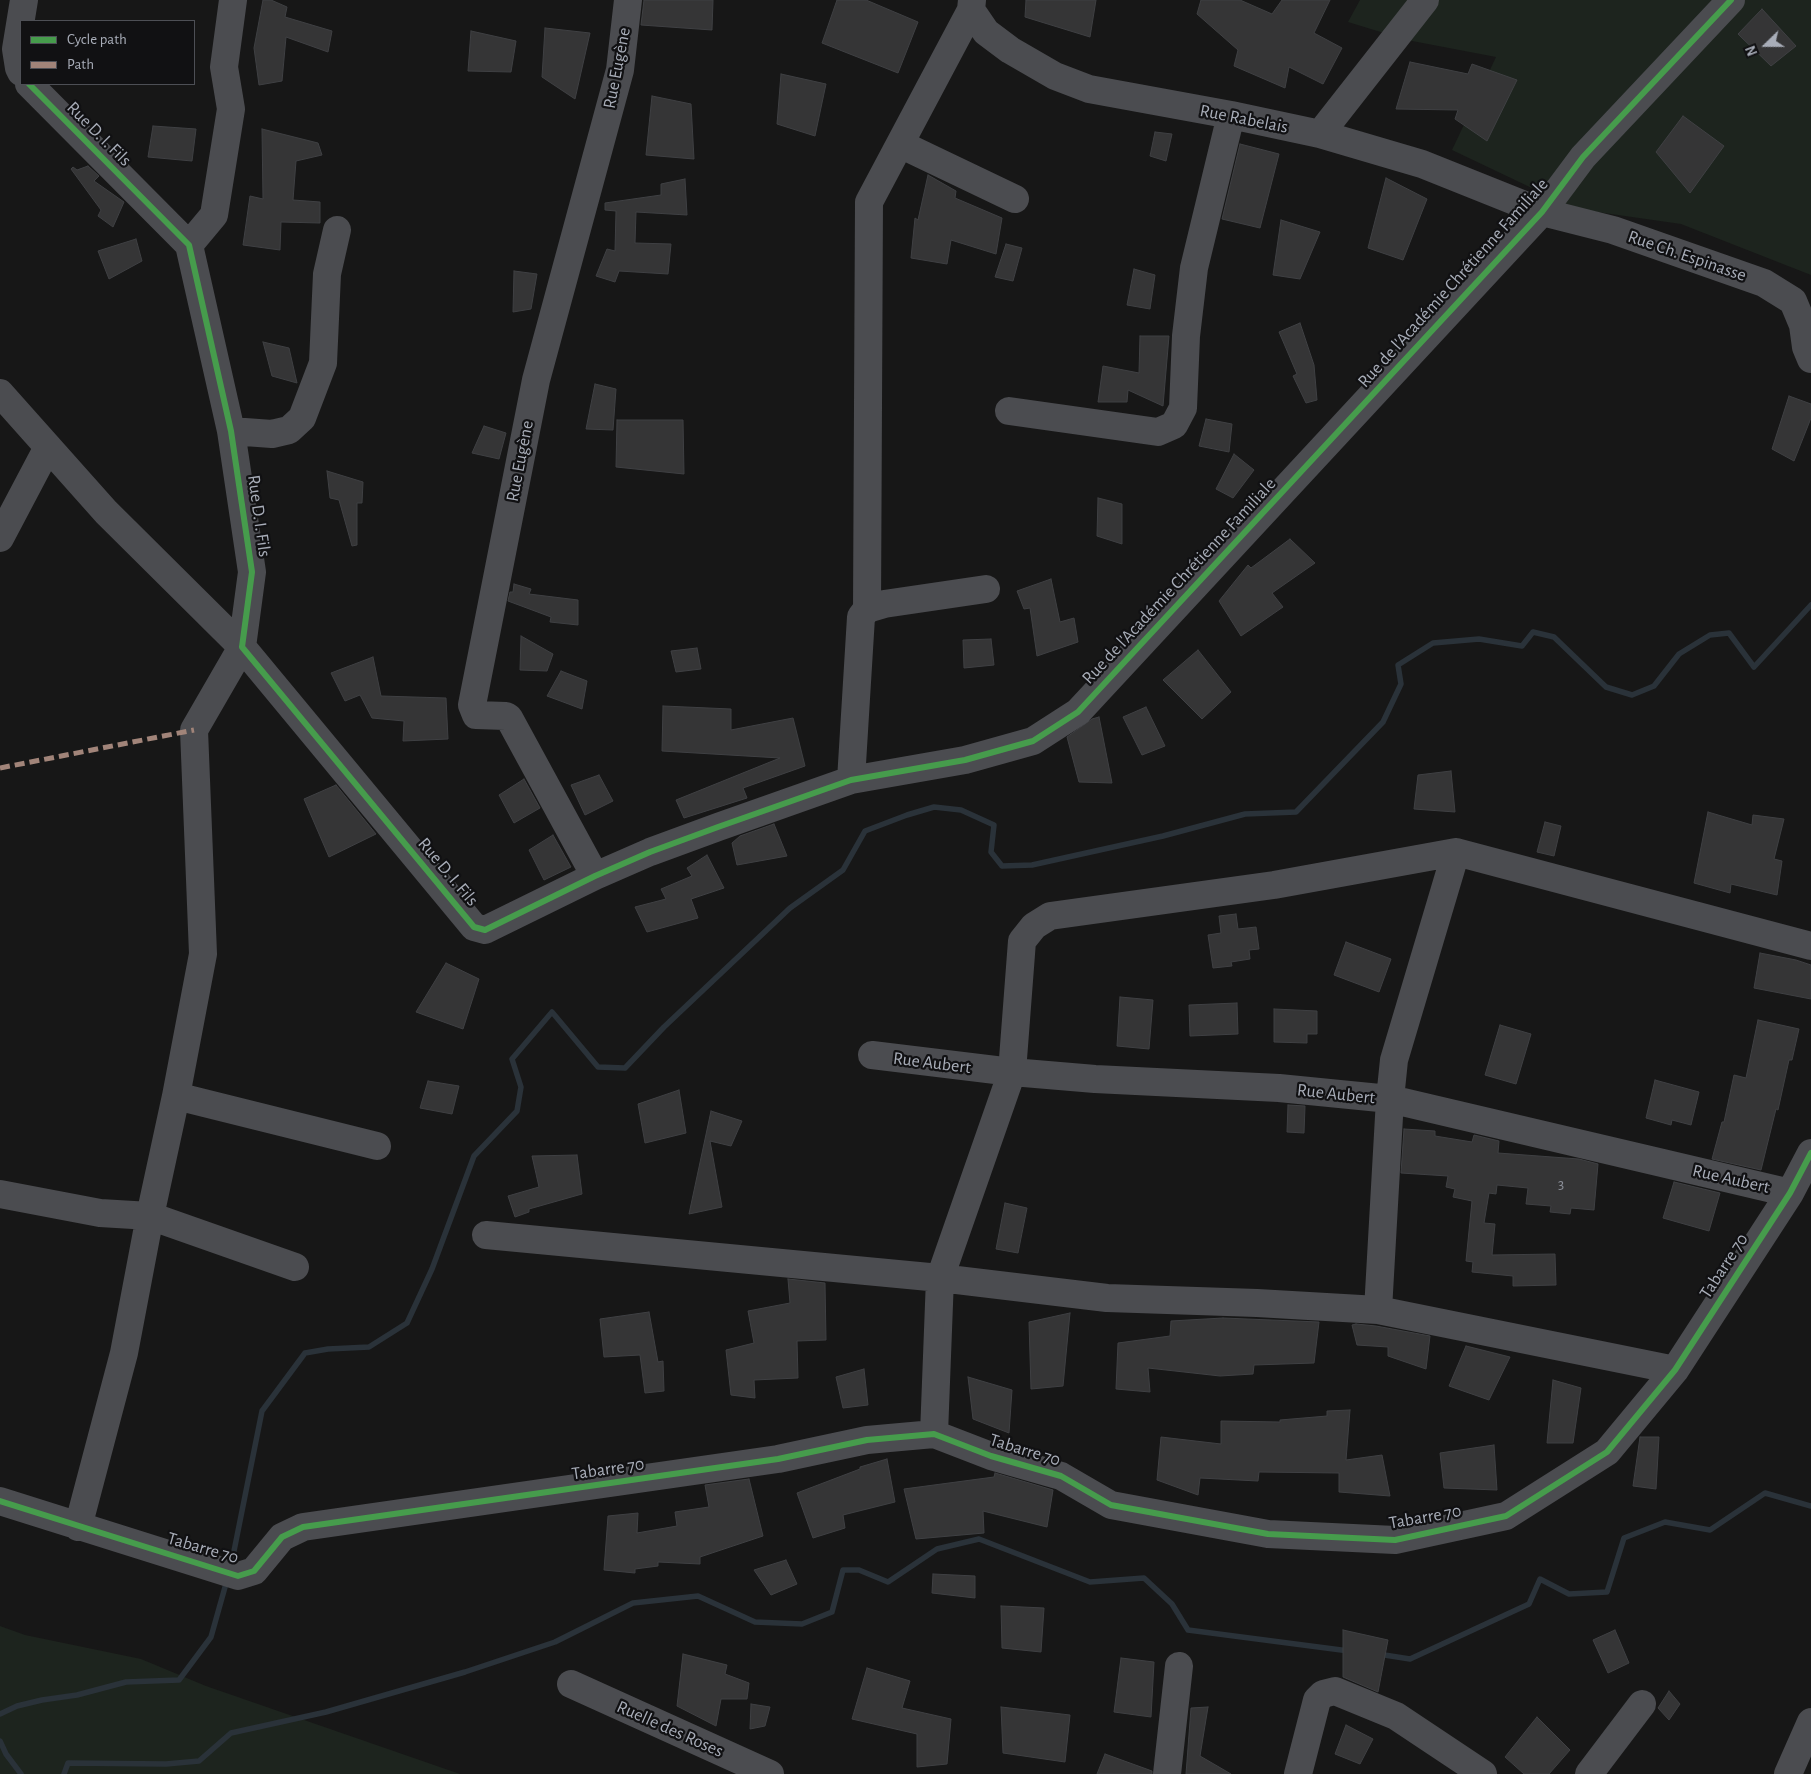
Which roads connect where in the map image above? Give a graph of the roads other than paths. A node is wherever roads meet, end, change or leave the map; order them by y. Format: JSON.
{"nodes":[{"id":1,"x":24,"y":0,"type":"edge"},
{"id":2,"x":233,"y":0,"type":"edge"},
{"id":3,"x":628,"y":0,"type":"edge"},
{"id":4,"x":1425,"y":0,"type":"edge"},
{"id":5,"x":1730,"y":0,"type":"edge"},
{"id":6,"x":972,"y":5,"type":"edge"},
{"id":7,"x":21,"y":20,"type":"edge"},
{"id":8,"x":20,"y":24,"type":"edge"},
{"id":9,"x":20,"y":70,"type":"edge"},
{"id":10,"x":30,"y":85,"type":"edge"},
{"id":11,"x":1231,"y":115,"type":"junction"},
{"id":12,"x":1320,"y":134,"type":"junction"},
{"id":13,"x":900,"y":144,"type":"junction"},
{"id":14,"x":1015,"y":199,"type":"dead end"},
{"id":15,"x":1542,"y":212,"type":"junction"},
{"id":16,"x":336,"y":230,"type":"dead end"},
{"id":17,"x":189,"y":245,"type":"junction"},
{"id":18,"x":1807,"y":322,"type":"edge"},
{"id":19,"x":1811,"y":359,"type":"edge"},
{"id":20,"x":0,"y":393,"type":"edge"},
{"id":21,"x":1009,"y":411,"type":"dead end"},
{"id":22,"x":231,"y":431,"type":"junction"},
{"id":23,"x":48,"y":447,"type":"junction"},
{"id":24,"x":0,"y":538,"type":"edge"},
{"id":25,"x":986,"y":589,"type":"dead end"},
{"id":26,"x":867,"y":609,"type":"junction"},
{"id":27,"x":242,"y":647,"type":"junction"},
{"id":28,"x":851,"y":780,"type":"junction"},
{"id":29,"x":1456,"y":852,"type":"junction"},
{"id":30,"x":595,"y":876,"type":"junction"},
{"id":31,"x":485,"y":930,"type":"joint"},
{"id":32,"x":1811,"y":946,"type":"edge"},
{"id":33,"x":872,"y":1055,"type":"dead end"},
{"id":34,"x":1012,"y":1072,"type":"junction"},
{"id":35,"x":176,"y":1096,"type":"junction"},
{"id":36,"x":1390,"y":1099,"type":"junction"},
{"id":37,"x":377,"y":1146,"type":"dead end"},
{"id":38,"x":1811,"y":1153,"type":"edge"},
{"id":39,"x":1790,"y":1193,"type":"junction"},
{"id":40,"x":0,"y":1194,"type":"edge"},
{"id":41,"x":150,"y":1216,"type":"junction"},
{"id":42,"x":486,"y":1235,"type":"dead end"},
{"id":43,"x":295,"y":1267,"type":"dead end"},
{"id":44,"x":940,"y":1278,"type":"junction"},
{"id":45,"x":1378,"y":1310,"type":"junction"},
{"id":46,"x":1675,"y":1370,"type":"junction"},
{"id":47,"x":934,"y":1434,"type":"junction"},
{"id":48,"x":0,"y":1502,"type":"edge"},
{"id":49,"x":78,"y":1527,"type":"junction"},
{"id":50,"x":1179,"y":1666,"type":"dead end"},
{"id":51,"x":571,"y":1684,"type":"dead end"},
{"id":52,"x":1642,"y":1704,"type":"dead end"},
{"id":53,"x":1811,"y":1722,"type":"edge"},
{"id":54,"x":770,"y":1774,"type":"edge"},
{"id":55,"x":1167,"y":1774,"type":"edge"},
{"id":56,"x":1298,"y":1774,"type":"edge"},
{"id":57,"x":1483,"y":1774,"type":"edge"},
{"id":58,"x":1589,"y":1774,"type":"edge"},
{"id":59,"x":1788,"y":1774,"type":"edge"}],
"edges":[{"from":1,"to":7,"type":"street"},
{"from":2,"to":17,"type":"street"},
{"from":3,"to":30,"type":"street","name":"Rue Eugène"},
{"from":4,"to":12,"type":"street"},
{"from":5,"to":15,"type":"street","name":"Rue de l'Académie Chrétienne Familiale"},
{"from":6,"to":11,"type":"street","name":"Rue Rabelais"},
{"from":6,"to":13,"type":"street"},
{"from":8,"to":9,"type":"street"},
{"from":10,"to":17,"type":"street","name":"Rue D. I. Fils"},
{"from":11,"to":12,"type":"street","name":"Rue Rabelais"},
{"from":11,"to":21,"type":"street"},
{"from":12,"to":15,"type":"street","name":"Rue Rabelais"},
{"from":13,"to":14,"type":"street"},
{"from":13,"to":26,"type":"street"},
{"from":15,"to":18,"type":"street","name":"Rue Ch. Espinasse"},
{"from":15,"to":28,"type":"street","name":"Rue de l'Académie Chrétienne Familiale"},
{"from":16,"to":22,"type":"street"},
{"from":17,"to":22,"type":"street","name":"Rue D. I. Fils"},
{"from":18,"to":19,"type":"street","name":"Rue Ch. Espinasse"},
{"from":20,"to":23,"type":"street"},
{"from":22,"to":27,"type":"street","name":"Rue D. I. Fils"},
{"from":23,"to":24,"type":"street"},
{"from":23,"to":27,"type":"street"},
{"from":25,"to":26,"type":"street"},
{"from":26,"to":28,"type":"street"},
{"from":27,"to":31,"type":"street","name":"Rue D. I. Fils"},
{"from":27,"to":35,"type":"street"},
{"from":28,"to":30,"type":"street","name":"Rue de l'Académie Chrétienne Familiale"},
{"from":29,"to":32,"type":"street"},
{"from":29,"to":34,"type":"street"},
{"from":29,"to":36,"type":"street"},
{"from":30,"to":31,"type":"street","name":"Rue de l'Académie Chrétienne Familiale"},
{"from":33,"to":34,"type":"street","name":"Rue Aubert"},
{"from":34,"to":36,"type":"street","name":"Rue Aubert"},
{"from":34,"to":44,"type":"street"},
{"from":35,"to":37,"type":"street"},
{"from":35,"to":41,"type":"street"},
{"from":36,"to":39,"type":"street","name":"Rue Aubert"},
{"from":36,"to":45,"type":"street"},
{"from":38,"to":39,"type":"street","name":"Tabarre 70"},
{"from":39,"to":46,"type":"street","name":"Tabarre 70"},
{"from":40,"to":41,"type":"street"},
{"from":41,"to":43,"type":"street"},
{"from":41,"to":49,"type":"street"},
{"from":42,"to":44,"type":"street"},
{"from":44,"to":45,"type":"street"},
{"from":44,"to":47,"type":"street"},
{"from":45,"to":46,"type":"street"},
{"from":46,"to":47,"type":"street","name":"Tabarre 70"},
{"from":47,"to":49,"type":"street","name":"Tabarre 70"},
{"from":48,"to":49,"type":"street","name":"Tabarre 70"},
{"from":50,"to":55,"type":"street"},
{"from":51,"to":54,"type":"street","name":"Ruelle des Roses"},
{"from":52,"to":58,"type":"street"},
{"from":53,"to":59,"type":"street"},
{"from":56,"to":57,"type":"street"}]}
